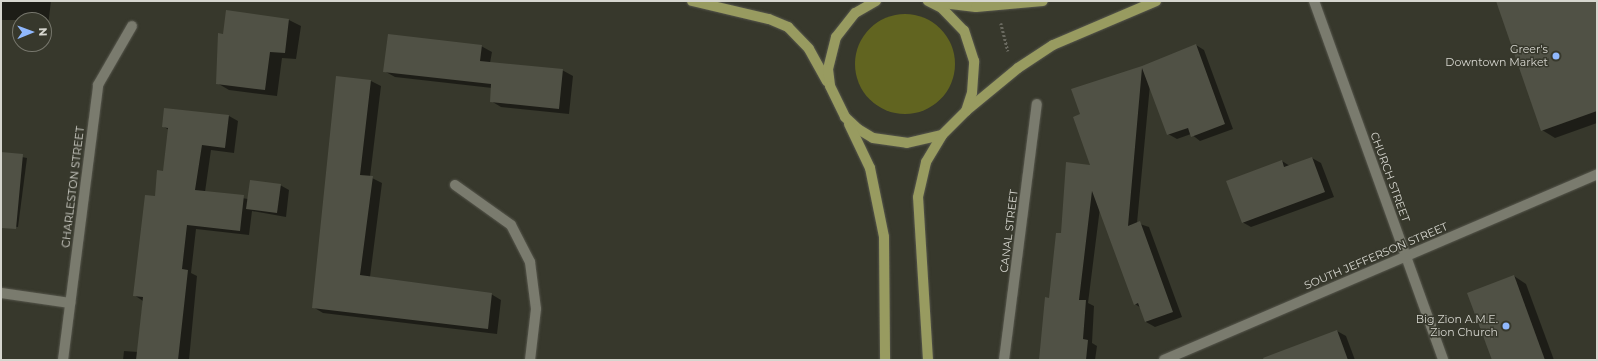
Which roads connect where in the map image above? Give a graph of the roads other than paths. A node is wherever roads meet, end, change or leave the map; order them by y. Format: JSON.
{"nodes":[{"id":1,"x":692,"y":1,"type":"edge"},
{"id":2,"x":876,"y":1,"type":"edge"},
{"id":3,"x":928,"y":1,"type":"edge"},
{"id":4,"x":1043,"y":1,"type":"edge"},
{"id":5,"x":1156,"y":1,"type":"edge"},
{"id":6,"x":1314,"y":1,"type":"edge"},
{"id":7,"x":132,"y":26,"type":"dead end"},
{"id":8,"x":830,"y":86,"type":"junction"},
{"id":9,"x":1037,"y":104,"type":"dead end"},
{"id":10,"x":966,"y":112,"type":"junction"},
{"id":11,"x":846,"y":117,"type":"junction"},
{"id":12,"x":942,"y":135,"type":"junction"},
{"id":13,"x":1597,"y":174,"type":"edge"},
{"id":14,"x":456,"y":185,"type":"dead end"},
{"id":15,"x":1406,"y":256,"type":"junction"},
{"id":16,"x":1,"y":293,"type":"edge"},
{"id":17,"x":70,"y":303,"type":"junction"},
{"id":18,"x":886,"y":359,"type":"edge"},
{"id":19,"x":63,"y":360,"type":"edge"},
{"id":20,"x":530,"y":360,"type":"edge"},
{"id":21,"x":928,"y":360,"type":"edge"},
{"id":22,"x":1004,"y":360,"type":"edge"},
{"id":23,"x":1164,"y":360,"type":"edge"},
{"id":24,"x":1443,"y":360,"type":"edge"}],
"edges":[{"from":1,"to":8,"type":"main road"},
{"from":2,"to":8,"type":"main road"},
{"from":3,"to":4,"type":"main road"},
{"from":3,"to":10,"type":"main road"},
{"from":5,"to":10,"type":"main road"},
{"from":6,"to":15,"type":"street","name":"CHURCH STREET"},
{"from":7,"to":17,"type":"street","name":"CHARLESTON STREET"},
{"from":8,"to":11,"type":"main road"},
{"from":9,"to":22,"type":"street","name":"CANAL STREET"},
{"from":10,"to":12,"type":"main road"},
{"from":11,"to":12,"type":"main road"},
{"from":11,"to":18,"type":"main road"},
{"from":12,"to":21,"type":"main road"},
{"from":13,"to":15,"type":"street","name":"SOUTH JEFFERSON STREET"},
{"from":14,"to":20,"type":"street"},
{"from":15,"to":23,"type":"street","name":"SOUTH JEFFERSON STREET"},
{"from":15,"to":24,"type":"street","name":"CHURCH STREET"},
{"from":16,"to":17,"type":"street"},
{"from":17,"to":19,"type":"street","name":"CHARLESTON STREET"}]}
